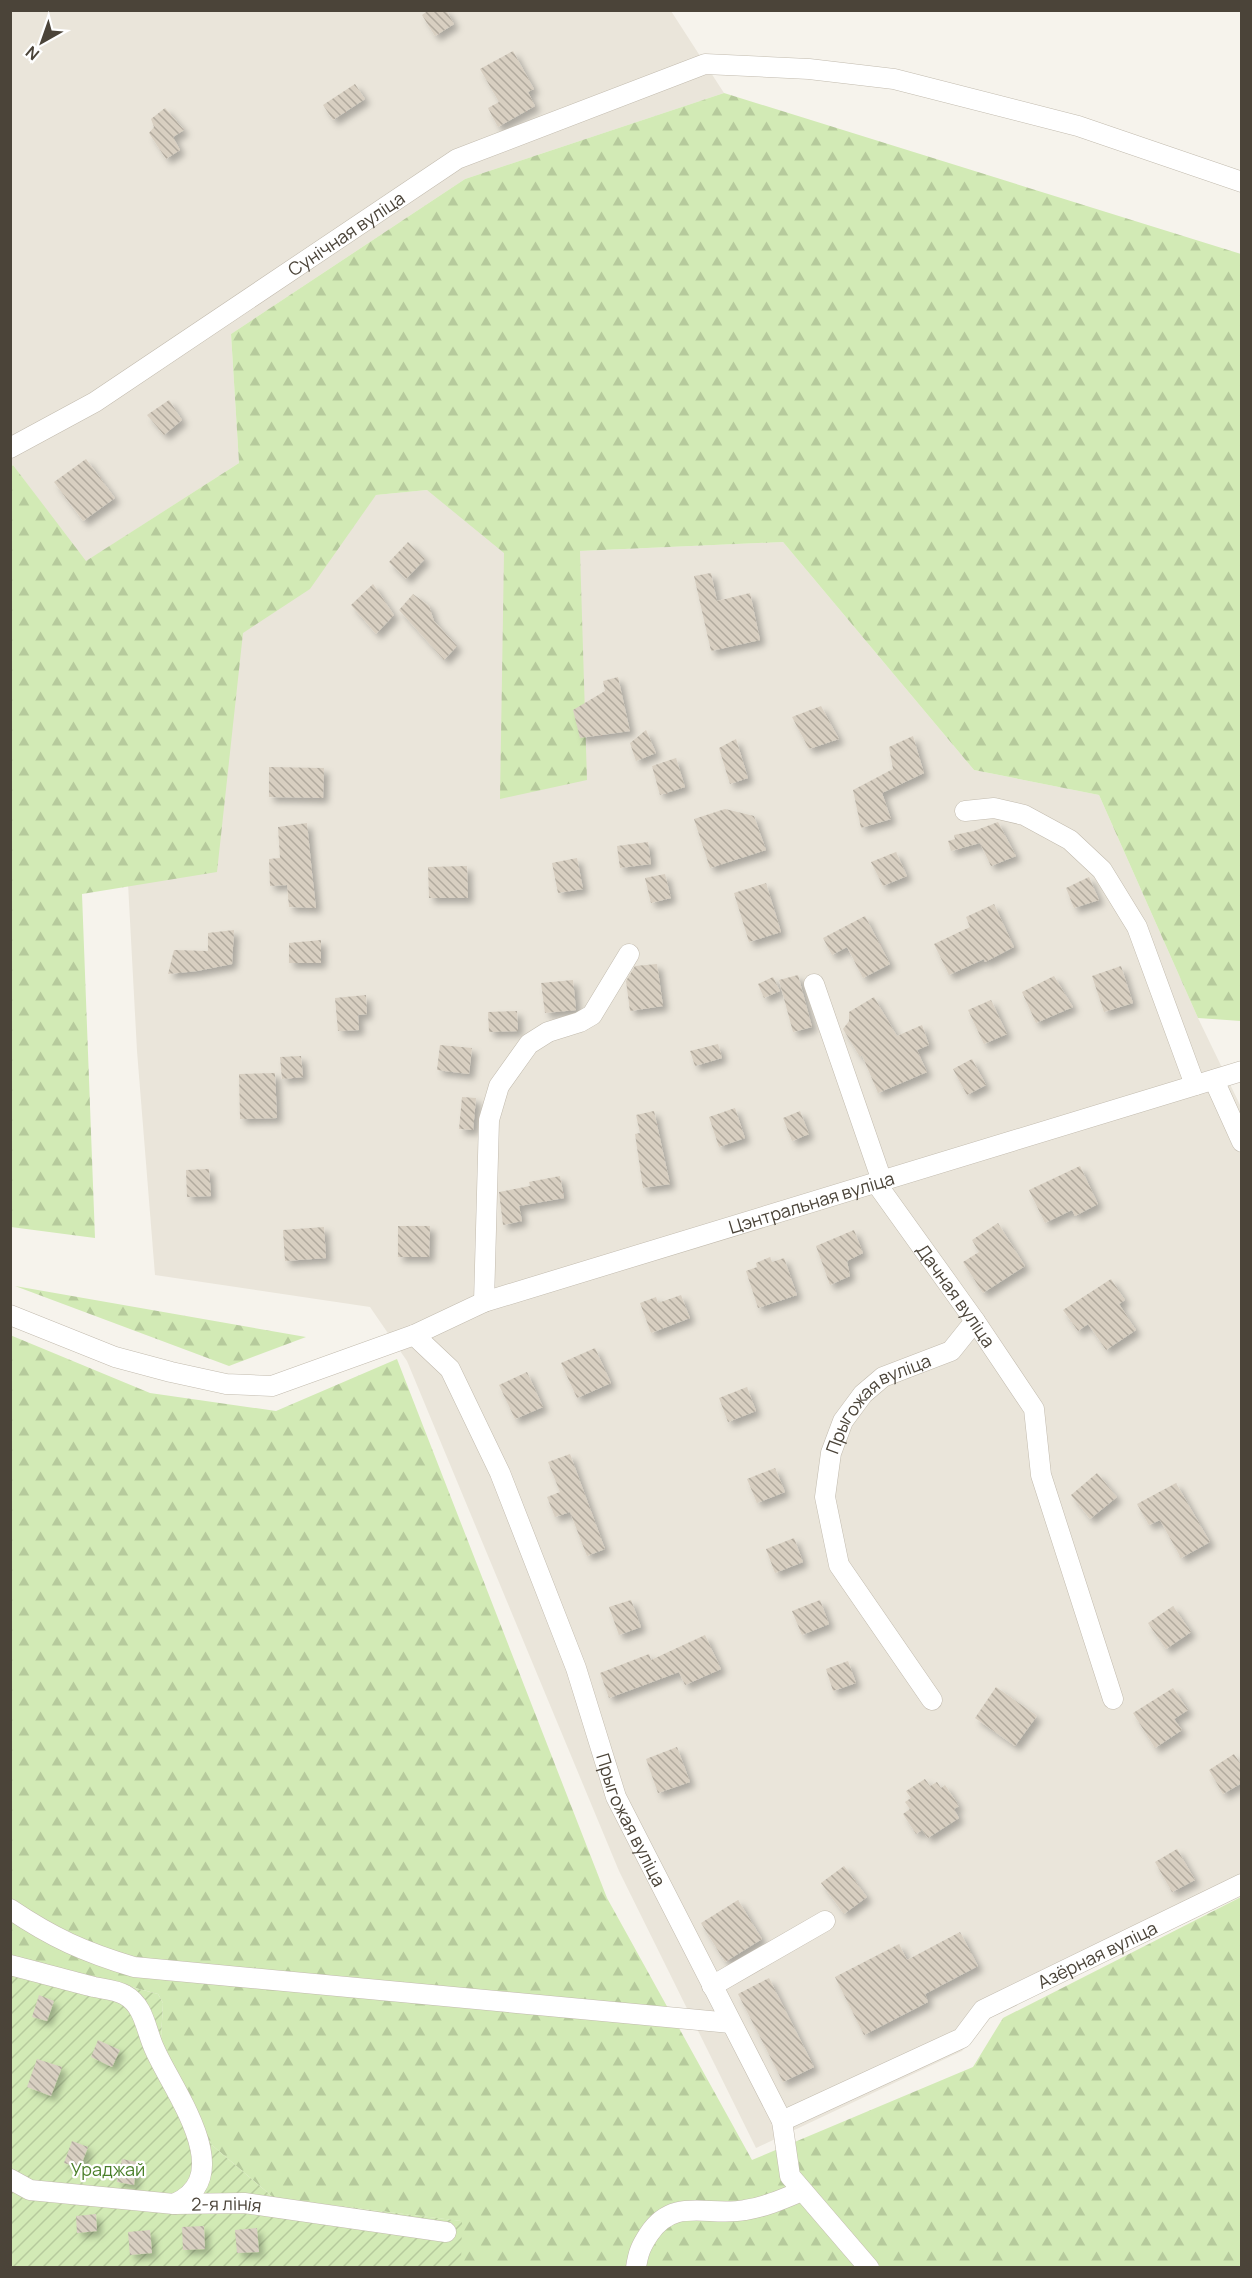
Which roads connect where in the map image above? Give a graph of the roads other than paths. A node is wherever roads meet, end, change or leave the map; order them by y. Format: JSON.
{"nodes":[{"id":1,"x":1242,"y":182,"type":"edge"},
{"id":2,"x":10,"y":448,"type":"edge"},
{"id":3,"x":965,"y":811,"type":"dead end"},
{"id":4,"x":630,"y":954,"type":"dead end"},
{"id":5,"x":814,"y":984,"type":"dead end"},
{"id":6,"x":1242,"y":1071,"type":"edge"},
{"id":7,"x":1214,"y":1080,"type":"junction"},
{"id":8,"x":1194,"y":1085,"type":"junction"},
{"id":9,"x":1242,"y":1142,"type":"edge"},
{"id":10,"x":879,"y":1182,"type":"junction"},
{"id":11,"x":484,"y":1302,"type":"junction"},
{"id":12,"x":10,"y":1315,"type":"edge"},
{"id":13,"x":975,"y":1321,"type":"junction"},
{"id":14,"x":414,"y":1335,"type":"junction"},
{"id":15,"x":1113,"y":1699,"type":"dead end"},
{"id":16,"x":932,"y":1700,"type":"dead end"},
{"id":17,"x":1242,"y":1884,"type":"edge"},
{"id":18,"x":10,"y":1909,"type":"edge"},
{"id":19,"x":825,"y":1921,"type":"dead end"},
{"id":20,"x":10,"y":1965,"type":"edge"},
{"id":21,"x":712,"y":1986,"type":"junction"},
{"id":22,"x":731,"y":2023,"type":"junction"},
{"id":23,"x":782,"y":2121,"type":"junction"},
{"id":24,"x":10,"y":2179,"type":"edge"},
{"id":25,"x":802,"y":2191,"type":"junction"},
{"id":26,"x":174,"y":2204,"type":"junction"},
{"id":27,"x":446,"y":2232,"type":"dead end"},
{"id":28,"x":636,"y":2268,"type":"edge"},
{"id":29,"x":869,"y":2268,"type":"edge"}],
"edges":[{"from":1,"to":2,"type":"street","name":"Сунічная вуліца"},
{"from":3,"to":8,"type":"street"},
{"from":4,"to":11,"type":"street"},
{"from":5,"to":10,"type":"street","name":"Дачная вуліца"},
{"from":6,"to":7,"type":"street","name":"Цэнтральная вуліца"},
{"from":7,"to":8,"type":"street","name":"Цэнтральная вуліца"},
{"from":7,"to":9,"type":"street"},
{"from":8,"to":10,"type":"street","name":"Цэнтральная вуліца"},
{"from":10,"to":11,"type":"street","name":"Цэнтральная вуліца"},
{"from":10,"to":13,"type":"street","name":"Дачная вуліца"},
{"from":11,"to":14,"type":"street","name":"Цэнтральная вуліца"},
{"from":12,"to":14,"type":"street","name":"Цэнтральная вуліца"},
{"from":13,"to":15,"type":"street","name":"Дачная вуліца"},
{"from":13,"to":16,"type":"street","name":"Прыгожая вуліца"},
{"from":14,"to":21,"type":"street","name":"Прыгожая вуліца"},
{"from":17,"to":23,"type":"street","name":"Азёрная вуліца"},
{"from":18,"to":22,"type":"street"},
{"from":19,"to":21,"type":"street"},
{"from":20,"to":26,"type":"street"},
{"from":21,"to":22,"type":"street","name":"Прыгожая вуліца"},
{"from":22,"to":23,"type":"street","name":"Прыгожая вуліца"},
{"from":23,"to":25,"type":"street","name":"Прыгожая вуліца"},
{"from":24,"to":26,"type":"street","name":"2-я лінія"},
{"from":25,"to":28,"type":"street"},
{"from":25,"to":29,"type":"street","name":"Прыгожая вуліца"},
{"from":26,"to":27,"type":"street","name":"2-я лінія"}]}
